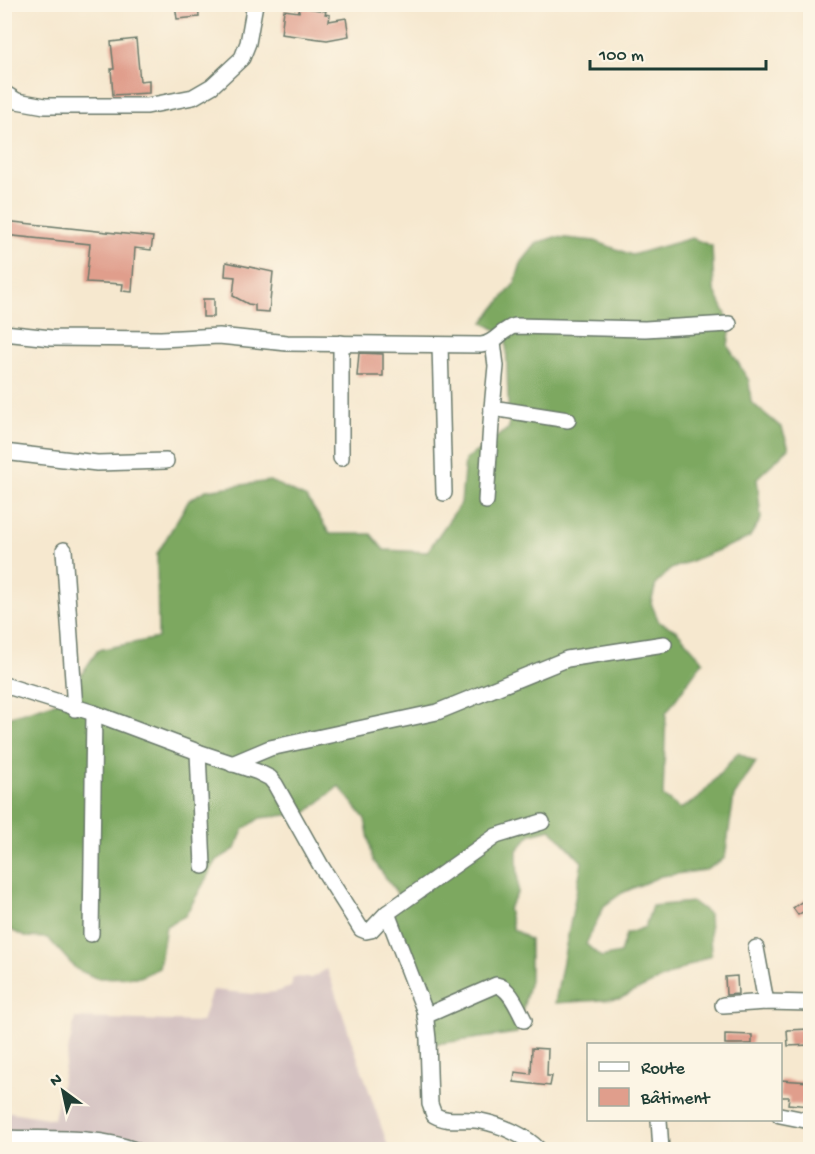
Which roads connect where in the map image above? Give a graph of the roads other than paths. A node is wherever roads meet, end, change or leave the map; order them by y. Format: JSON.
{"nodes":[{"id":1,"x":255,"y":4,"type":"edge"},
{"id":2,"x":4,"y":93,"type":"edge"},
{"id":3,"x":729,"y":324,"type":"dead end"},
{"id":4,"x":4,"y":333,"type":"edge"},
{"id":5,"x":493,"y":342,"type":"junction"},
{"id":6,"x":341,"y":343,"type":"junction"},
{"id":7,"x":440,"y":345,"type":"junction"},
{"id":8,"x":492,"y":408,"type":"junction"},
{"id":9,"x":568,"y":420,"type":"dead end"},
{"id":10,"x":4,"y":452,"type":"edge"},
{"id":11,"x":341,"y":458,"type":"dead end"},
{"id":12,"x":166,"y":461,"type":"dead end"},
{"id":13,"x":444,"y":493,"type":"dead end"},
{"id":14,"x":486,"y":501,"type":"dead end"},
{"id":15,"x":64,"y":550,"type":"dead end"},
{"id":16,"x":664,"y":644,"type":"dead end"},
{"id":17,"x":4,"y":684,"type":"edge"},
{"id":18,"x":75,"y":709,"type":"junction"},
{"id":19,"x":94,"y":713,"type":"junction"},
{"id":20,"x":198,"y":752,"type":"junction"},
{"id":21,"x":232,"y":764,"type":"junction"},
{"id":22,"x":542,"y":822,"type":"dead end"},
{"id":23,"x":203,"y":866,"type":"dead end"},
{"id":24,"x":387,"y":913,"type":"junction"},
{"id":25,"x":91,"y":934,"type":"dead end"},
{"id":26,"x":756,"y":948,"type":"dead end"},
{"id":27,"x":766,"y":1002,"type":"junction"},
{"id":28,"x":810,"y":1003,"type":"edge"},
{"id":29,"x":723,"y":1005,"type":"dead end"},
{"id":30,"x":425,"y":1016,"type":"junction"},
{"id":31,"x":524,"y":1020,"type":"dead end"},
{"id":32,"x":782,"y":1115,"type":"edge"},
{"id":33,"x":659,"y":1121,"type":"edge"},
{"id":34,"x":810,"y":1121,"type":"edge"},
{"id":35,"x":4,"y":1138,"type":"edge"},
{"id":36,"x":530,"y":1146,"type":"edge"},
{"id":37,"x":135,"y":1149,"type":"edge"},
{"id":38,"x":662,"y":1149,"type":"edge"}],
"edges":[{"from":1,"to":2,"type":"street"},
{"from":3,"to":5,"type":"street"},
{"from":4,"to":6,"type":"street"},
{"from":5,"to":7,"type":"street"},
{"from":5,"to":8,"type":"street"},
{"from":6,"to":7,"type":"street"},
{"from":6,"to":11,"type":"street"},
{"from":7,"to":13,"type":"street"},
{"from":8,"to":9,"type":"street"},
{"from":8,"to":14,"type":"street"},
{"from":10,"to":12,"type":"street"},
{"from":15,"to":18,"type":"street"},
{"from":16,"to":21,"type":"street"},
{"from":17,"to":18,"type":"street"},
{"from":18,"to":19,"type":"street"},
{"from":19,"to":20,"type":"street"},
{"from":19,"to":25,"type":"street"},
{"from":20,"to":21,"type":"street"},
{"from":20,"to":23,"type":"street"},
{"from":21,"to":24,"type":"street"},
{"from":22,"to":24,"type":"street"},
{"from":24,"to":30,"type":"street"},
{"from":26,"to":27,"type":"street"},
{"from":27,"to":28,"type":"street"},
{"from":27,"to":29,"type":"street"},
{"from":30,"to":31,"type":"street"},
{"from":30,"to":36,"type":"street"},
{"from":32,"to":34,"type":"street"},
{"from":33,"to":38,"type":"street"},
{"from":35,"to":37,"type":"street"}]}
